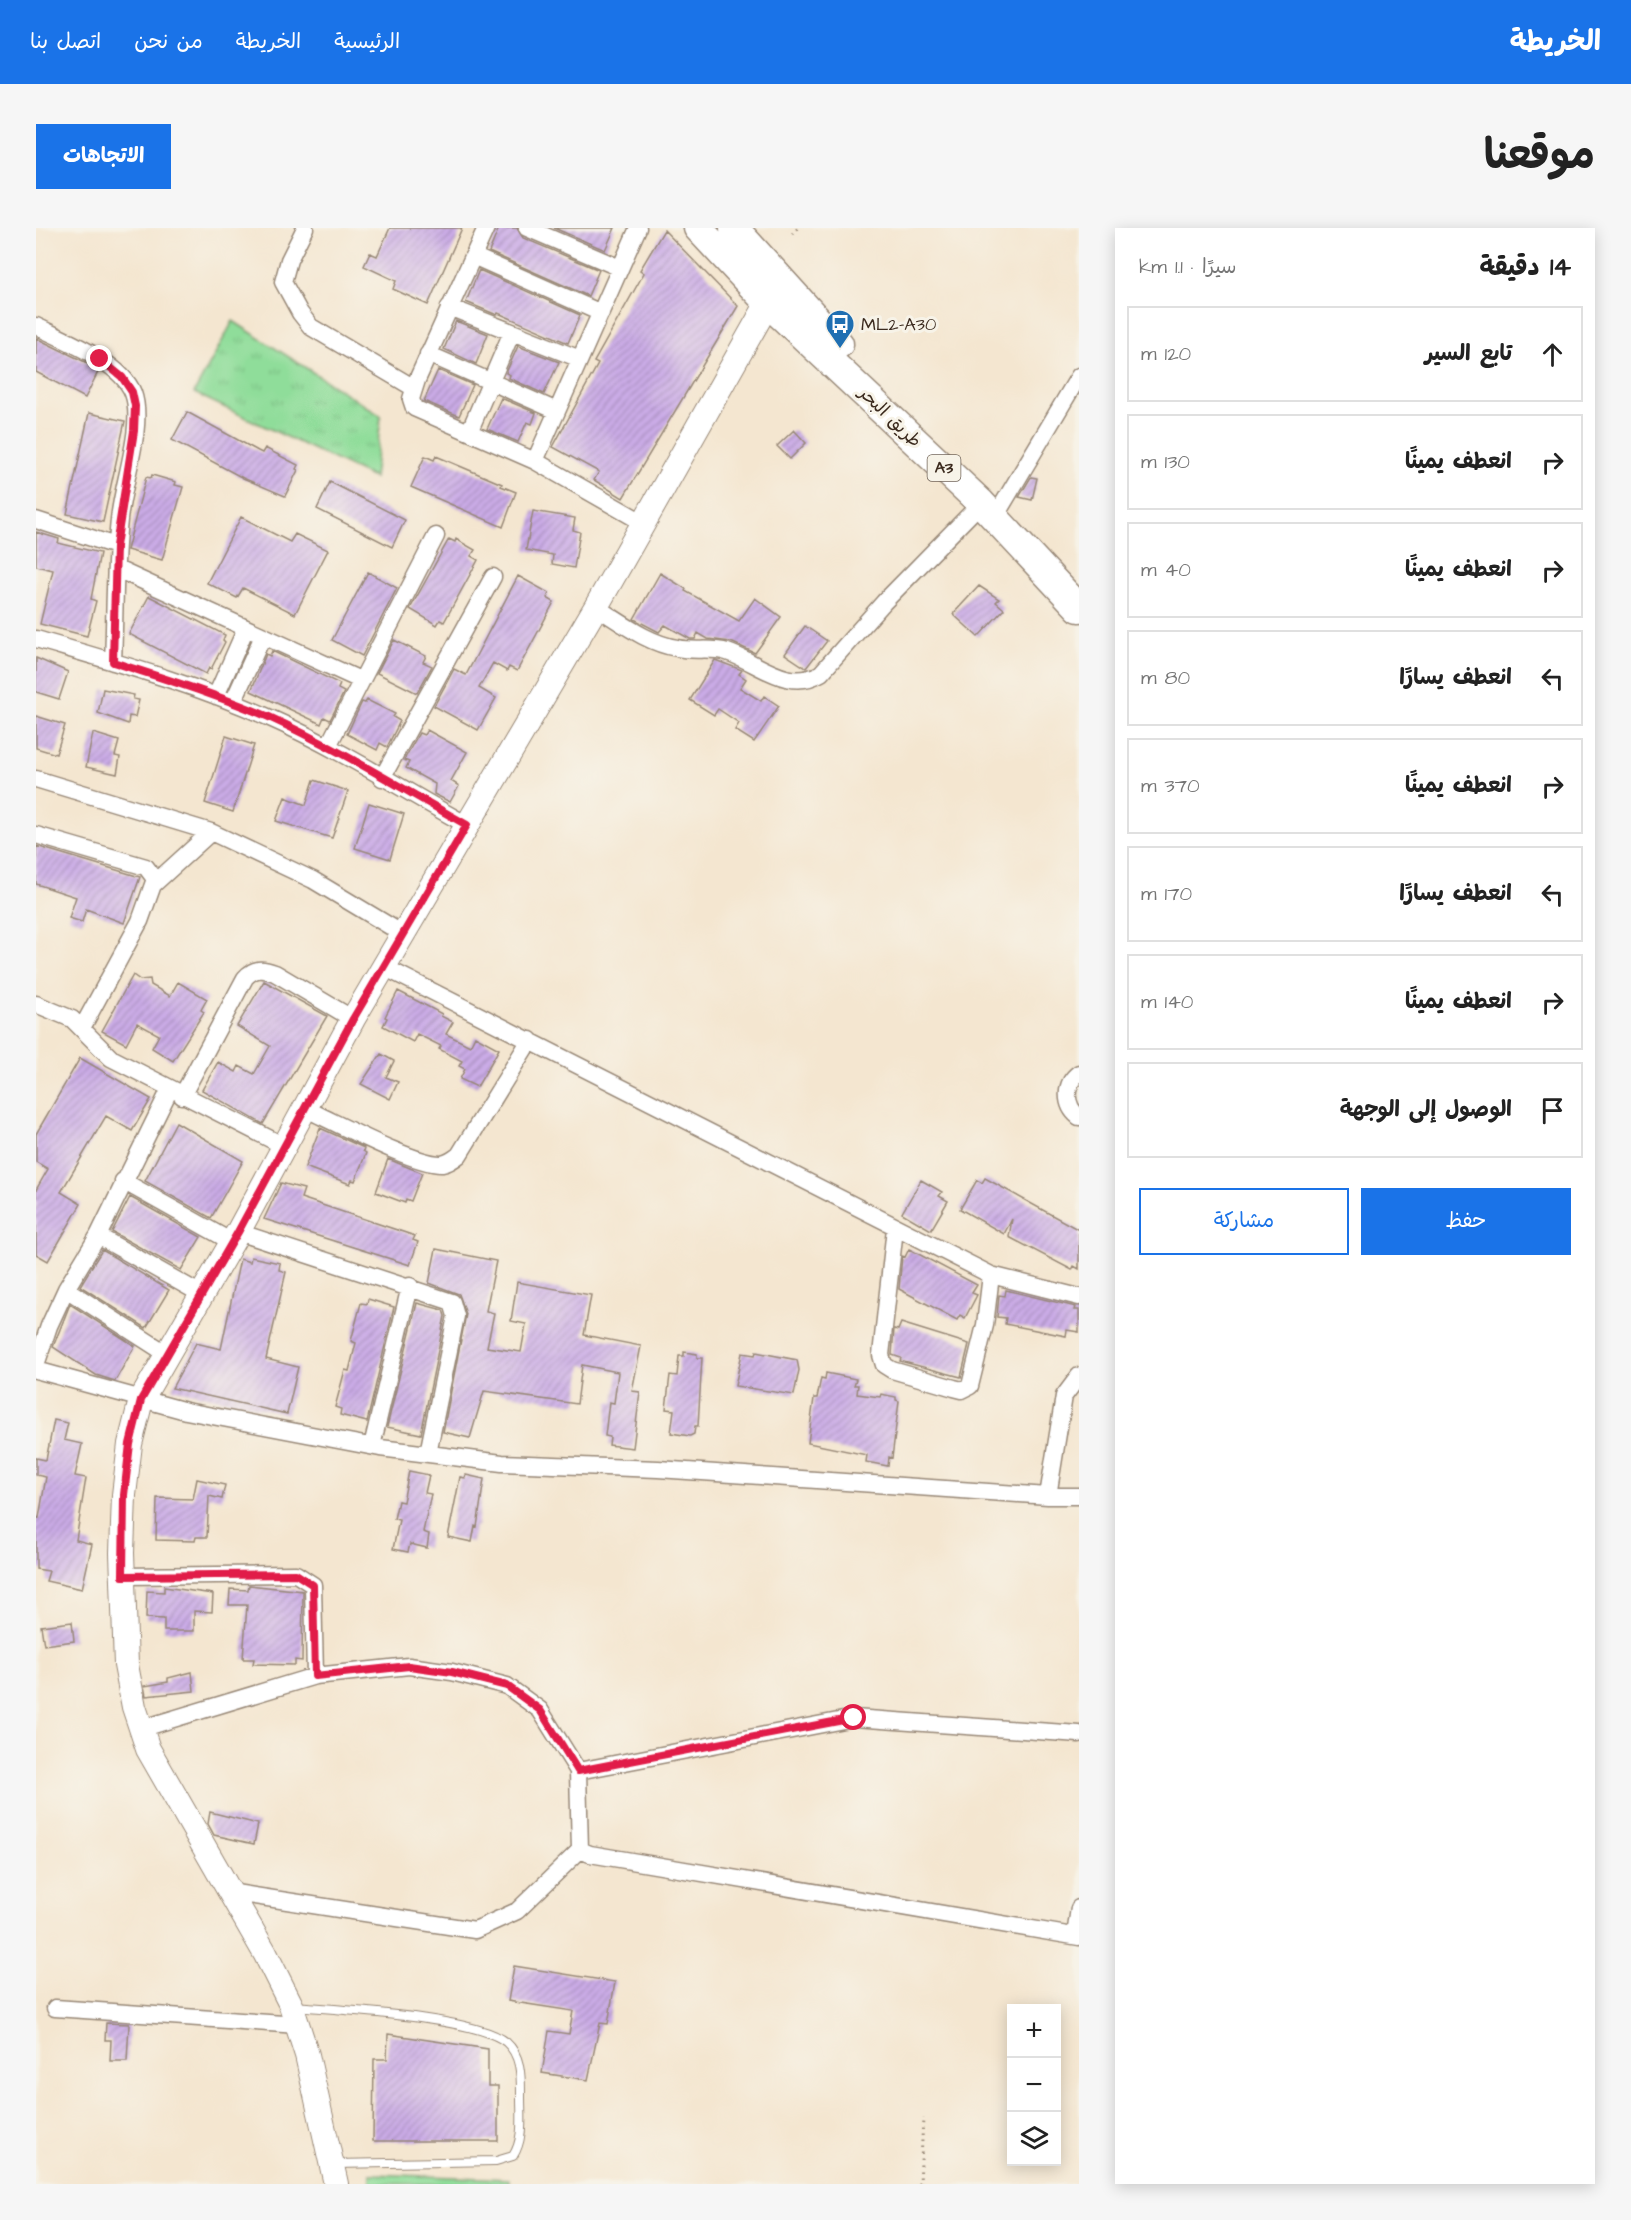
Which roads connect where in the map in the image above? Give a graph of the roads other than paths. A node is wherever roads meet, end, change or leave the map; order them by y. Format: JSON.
{"nodes":[{"id":1,"x":305,"y":228,"type":"edge"},
{"id":2,"x":486,"y":228,"type":"edge"},
{"id":3,"x":527,"y":228,"type":"edge"},
{"id":4,"x":638,"y":228,"type":"edge"},
{"id":5,"x":698,"y":228,"type":"edge"},
{"id":6,"x":734,"y":228,"type":"edge"},
{"id":7,"x":473,"y":256,"type":"junction"},
{"id":8,"x":620,"y":268,"type":"junction"},
{"id":9,"x":777,"y":294,"type":"junction"},
{"id":10,"x":449,"y":307,"type":"junction"},
{"id":11,"x":601,"y":313,"type":"junction"},
{"id":12,"x":36,"y":326,"type":"edge"},
{"id":13,"x":512,"y":332,"type":"junction"},
{"id":14,"x":428,"y":354,"type":"junction"},
{"id":15,"x":580,"y":359,"type":"junction"},
{"id":16,"x":1079,"y":376,"type":"edge"},
{"id":17,"x":490,"y":381,"type":"junction"},
{"id":18,"x":414,"y":388,"type":"junction"},
{"id":19,"x":557,"y":411,"type":"junction"},
{"id":20,"x":470,"y":430,"type":"junction"},
{"id":21,"x":535,"y":460,"type":"junction"},
{"id":22,"x":991,"y":505,"type":"junction"},
{"id":23,"x":36,"y":520,"type":"edge"},
{"id":24,"x":642,"y":522,"type":"junction"},
{"id":25,"x":436,"y":536,"type":"dead end"},
{"id":26,"x":116,"y":546,"type":"junction"},
{"id":27,"x":117,"y":569,"type":"junction"},
{"id":28,"x":493,"y":577,"type":"dead end"},
{"id":29,"x":1079,"y":586,"type":"edge"},
{"id":30,"x":596,"y":607,"type":"junction"},
{"id":31,"x":1079,"y":608,"type":"edge"},
{"id":32,"x":246,"y":628,"type":"junction"},
{"id":33,"x":263,"y":636,"type":"junction"},
{"id":34,"x":36,"y":639,"type":"edge"},
{"id":35,"x":113,"y":662,"type":"junction"},
{"id":36,"x":360,"y":680,"type":"junction"},
{"id":37,"x":216,"y":696,"type":"junction"},
{"id":38,"x":233,"y":702,"type":"junction"},
{"id":39,"x":328,"y":746,"type":"junction"},
{"id":40,"x":36,"y":778,"type":"edge"},
{"id":41,"x":382,"y":778,"type":"junction"},
{"id":42,"x":467,"y":825,"type":"junction"},
{"id":43,"x":211,"y":832,"type":"junction"},
{"id":44,"x":36,"y":835,"type":"edge"},
{"id":45,"x":155,"y":883,"type":"junction"},
{"id":46,"x":403,"y":934,"type":"junction"},
{"id":47,"x":384,"y":967,"type":"junction"},
{"id":48,"x":36,"y":1004,"type":"edge"},
{"id":49,"x":353,"y":1019,"type":"junction"},
{"id":50,"x":82,"y":1028,"type":"junction"},
{"id":51,"x":530,"y":1040,"type":"junction"},
{"id":52,"x":1079,"y":1073,"type":"edge"},
{"id":53,"x":176,"y":1092,"type":"junction"},
{"id":54,"x":306,"y":1109,"type":"junction"},
{"id":55,"x":1079,"y":1117,"type":"edge"},
{"id":56,"x":284,"y":1146,"type":"junction"},
{"id":57,"x":123,"y":1181,"type":"junction"},
{"id":58,"x":895,"y":1228,"type":"junction"},
{"id":59,"x":98,"y":1236,"type":"junction"},
{"id":60,"x":235,"y":1237,"type":"junction"},
{"id":61,"x":991,"y":1275,"type":"junction"},
{"id":62,"x":410,"y":1286,"type":"junction"},
{"id":63,"x":66,"y":1289,"type":"junction"},
{"id":64,"x":201,"y":1294,"type":"junction"},
{"id":65,"x":1079,"y":1297,"type":"edge"},
{"id":66,"x":167,"y":1354,"type":"junction"},
{"id":67,"x":36,"y":1365,"type":"edge"},
{"id":68,"x":36,"y":1370,"type":"edge"},
{"id":69,"x":1079,"y":1376,"type":"edge"},
{"id":70,"x":141,"y":1400,"type":"junction"},
{"id":71,"x":372,"y":1446,"type":"junction"},
{"id":72,"x":428,"y":1453,"type":"junction"},
{"id":73,"x":1048,"y":1496,"type":"junction"},
{"id":74,"x":1079,"y":1496,"type":"edge"},
{"id":75,"x":123,"y":1576,"type":"junction"},
{"id":76,"x":315,"y":1676,"type":"junction"},
{"id":77,"x":140,"y":1729,"type":"junction"},
{"id":78,"x":1079,"y":1734,"type":"edge"},
{"id":79,"x":578,"y":1771,"type":"junction"},
{"id":80,"x":580,"y":1850,"type":"junction"},
{"id":81,"x":229,"y":1892,"type":"junction"},
{"id":82,"x":1079,"y":1908,"type":"edge"},
{"id":83,"x":1077,"y":1936,"type":"edge"},
{"id":84,"x":56,"y":2008,"type":"dead end"},
{"id":85,"x":294,"y":2015,"type":"junction"},
{"id":86,"x":334,"y":2174,"type":"edge"}],
"edges":[{"from":1,"to":18,"type":"street"},
{"from":2,"to":7,"type":"street"},
{"from":3,"to":8,"type":"street"},
{"from":4,"to":8,"type":"street"},
{"from":5,"to":9,"type":"highway","name":"طريق البحر","number":"A3"},
{"from":6,"to":9,"type":"highway","name":"طريق البحر","number":"A3"},
{"from":7,"to":10,"type":"street"},
{"from":7,"to":11,"type":"street"},
{"from":8,"to":11,"type":"street"},
{"from":9,"to":22,"type":"highway","name":"طريق البحر","number":"A3"},
{"from":9,"to":24,"type":"main road"},
{"from":10,"to":13,"type":"street"},
{"from":10,"to":14,"type":"street"},
{"from":11,"to":15,"type":"street"},
{"from":12,"to":26,"type":"street"},
{"from":13,"to":15,"type":"street"},
{"from":13,"to":17,"type":"street"},
{"from":14,"to":17,"type":"street"},
{"from":14,"to":18,"type":"street"},
{"from":15,"to":19,"type":"street"},
{"from":16,"to":22,"type":"street"},
{"from":17,"to":19,"type":"street"},
{"from":17,"to":20,"type":"street"},
{"from":18,"to":20,"type":"street"},
{"from":19,"to":21,"type":"street"},
{"from":20,"to":21,"type":"street"},
{"from":21,"to":24,"type":"street"},
{"from":22,"to":29,"type":"highway","name":"طريق البحر","number":"A3"},
{"from":22,"to":30,"type":"street"},
{"from":22,"to":31,"type":"highway","name":"طريق البحر","number":"A3"},
{"from":23,"to":26,"type":"street"},
{"from":24,"to":30,"type":"main road"},
{"from":25,"to":36,"type":"street"},
{"from":26,"to":27,"type":"street"},
{"from":27,"to":32,"type":"street"},
{"from":27,"to":35,"type":"street"},
{"from":28,"to":41,"type":"street"},
{"from":30,"to":42,"type":"main road"},
{"from":32,"to":33,"type":"street"},
{"from":32,"to":37,"type":"street"},
{"from":33,"to":36,"type":"street"},
{"from":33,"to":38,"type":"street"},
{"from":34,"to":35,"type":"street"},
{"from":35,"to":37,"type":"street"},
{"from":36,"to":39,"type":"street"},
{"from":37,"to":38,"type":"street"},
{"from":38,"to":39,"type":"street"},
{"from":39,"to":41,"type":"street"},
{"from":40,"to":43,"type":"street"},
{"from":41,"to":42,"type":"street"},
{"from":42,"to":46,"type":"main road"},
{"from":43,"to":45,"type":"street"},
{"from":43,"to":46,"type":"street"},
{"from":44,"to":45,"type":"street"},
{"from":45,"to":50,"type":"street"},
{"from":46,"to":47,"type":"main road"},
{"from":47,"to":49,"type":"main road"},
{"from":47,"to":51,"type":"street"},
{"from":48,"to":50,"type":"street"},
{"from":49,"to":53,"type":"street"},
{"from":49,"to":54,"type":"main road"},
{"from":50,"to":53,"type":"street"},
{"from":51,"to":54,"type":"street"},
{"from":51,"to":58,"type":"street"},
{"from":52,"to":55,"type":"street"},
{"from":53,"to":56,"type":"street"},
{"from":53,"to":57,"type":"street"},
{"from":54,"to":56,"type":"main road"},
{"from":56,"to":60,"type":"main road"},
{"from":57,"to":59,"type":"street"},
{"from":57,"to":60,"type":"street"},
{"from":58,"to":61,"type":"street"},
{"from":58,"to":61,"type":"street"},
{"from":59,"to":63,"type":"street"},
{"from":59,"to":64,"type":"street"},
{"from":60,"to":62,"type":"street"},
{"from":60,"to":64,"type":"main road"},
{"from":61,"to":65,"type":"street"},
{"from":62,"to":71,"type":"street"},
{"from":62,"to":72,"type":"street"},
{"from":63,"to":66,"type":"street"},
{"from":63,"to":67,"type":"street"},
{"from":64,"to":66,"type":"main road"},
{"from":66,"to":70,"type":"main road"},
{"from":68,"to":70,"type":"street"},
{"from":69,"to":73,"type":"street"},
{"from":70,"to":71,"type":"street"},
{"from":70,"to":75,"type":"main road"},
{"from":71,"to":72,"type":"street"},
{"from":72,"to":73,"type":"street"},
{"from":73,"to":74,"type":"street"},
{"from":75,"to":76,"type":"street"},
{"from":75,"to":77,"type":"main road"},
{"from":76,"to":77,"type":"street"},
{"from":76,"to":79,"type":"street"},
{"from":77,"to":81,"type":"main road"},
{"from":78,"to":79,"type":"street"},
{"from":79,"to":80,"type":"street"},
{"from":80,"to":81,"type":"street"},
{"from":80,"to":83,"type":"street"},
{"from":81,"to":85,"type":"main road"},
{"from":82,"to":83,"type":"street"},
{"from":84,"to":85,"type":"street"},
{"from":85,"to":86,"type":"main road"},
{"from":85,"to":86,"type":"lane"}]}
